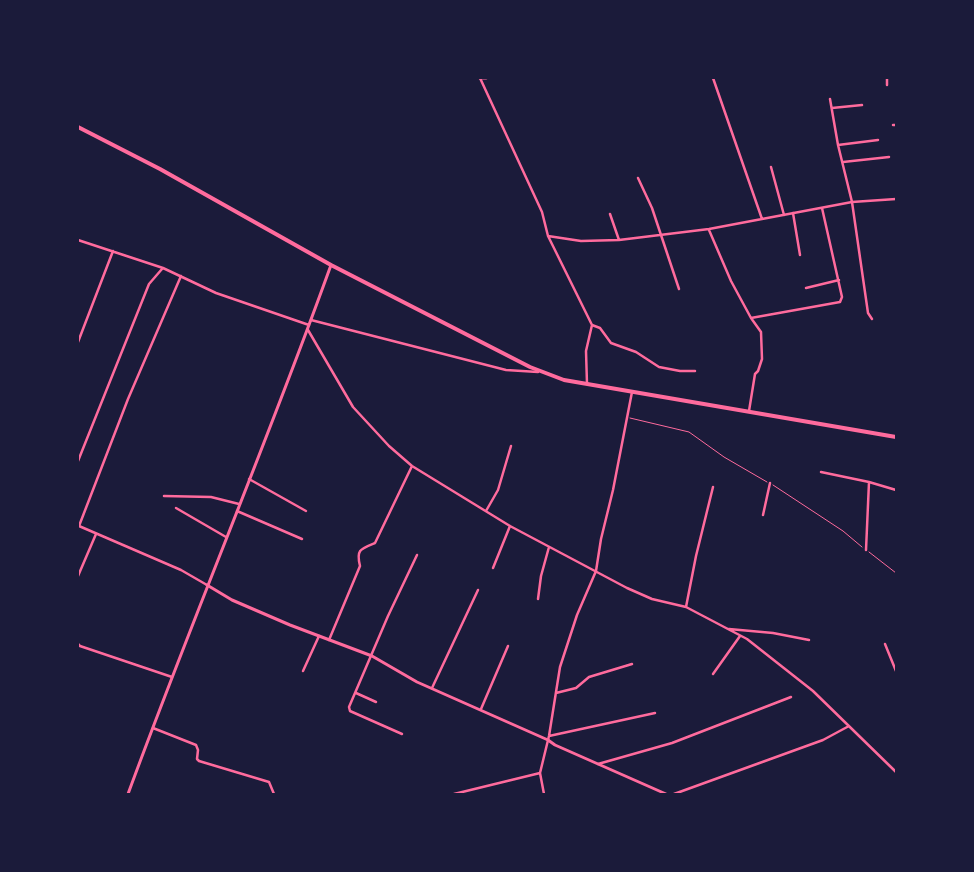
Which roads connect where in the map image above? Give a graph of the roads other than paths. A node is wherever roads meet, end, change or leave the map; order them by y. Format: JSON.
{"nodes":[{"id":1,"x":480,"y":78,"type":"edge"},
{"id":2,"x":486,"y":78,"type":"edge"},
{"id":3,"x":713,"y":78,"type":"edge"},
{"id":4,"x":887,"y":78,"type":"edge"},
{"id":5,"x":887,"y":85,"type":"dead end"},
{"id":6,"x":830,"y":99,"type":"dead end"},
{"id":7,"x":862,"y":105,"type":"dead end"},
{"id":8,"x":832,"y":108,"type":"junction"},
{"id":9,"x":78,"y":127,"type":"edge"},
{"id":10,"x":878,"y":140,"type":"dead end"},
{"id":11,"x":838,"y":145,"type":"junction"},
{"id":12,"x":889,"y":157,"type":"dead end"},
{"id":13,"x":843,"y":162,"type":"junction"},
{"id":14,"x":770,"y":167,"type":"dead end"},
{"id":15,"x":638,"y":178,"type":"dead end"},
{"id":16,"x":896,"y":200,"type":"edge"},
{"id":17,"x":852,"y":202,"type":"junction"},
{"id":18,"x":822,"y":208,"type":"junction"},
{"id":19,"x":793,"y":213,"type":"junction"},
{"id":20,"x":610,"y":214,"type":"dead end"},
{"id":21,"x":784,"y":215,"type":"junction"},
{"id":22,"x":762,"y":219,"type":"junction"},
{"id":23,"x":708,"y":229,"type":"junction"},
{"id":24,"x":661,"y":235,"type":"junction"},
{"id":25,"x":548,"y":236,"type":"junction"},
{"id":26,"x":78,"y":240,"type":"edge"},
{"id":27,"x":618,"y":240,"type":"junction"},
{"id":28,"x":113,"y":251,"type":"junction"},
{"id":29,"x":800,"y":255,"type":"dead end"},
{"id":30,"x":331,"y":265,"type":"junction"},
{"id":31,"x":163,"y":268,"type":"junction"},
{"id":32,"x":181,"y":276,"type":"junction"},
{"id":33,"x":839,"y":280,"type":"junction"},
{"id":34,"x":806,"y":288,"type":"dead end"},
{"id":35,"x":679,"y":289,"type":"dead end"},
{"id":36,"x":751,"y":318,"type":"junction"},
{"id":37,"x":872,"y":319,"type":"dead end"},
{"id":38,"x":311,"y":320,"type":"junction"},
{"id":39,"x":309,"y":325,"type":"junction"},
{"id":40,"x":592,"y":325,"type":"junction"},
{"id":41,"x":308,"y":330,"type":"junction"},
{"id":42,"x":78,"y":342,"type":"edge"},
{"id":43,"x":695,"y":371,"type":"dead end"},
{"id":44,"x":544,"y":372,"type":"junction"},
{"id":45,"x":587,"y":384,"type":"junction"},
{"id":46,"x":632,"y":392,"type":"junction"},
{"id":47,"x":749,"y":410,"type":"junction"},
{"id":48,"x":896,"y":436,"type":"edge"},
{"id":49,"x":511,"y":446,"type":"dead end"},
{"id":50,"x":78,"y":461,"type":"edge"},
{"id":51,"x":412,"y":466,"type":"junction"},
{"id":52,"x":820,"y":472,"type":"dead end"},
{"id":53,"x":249,"y":479,"type":"junction"},
{"id":54,"x":869,"y":482,"type":"junction"},
{"id":55,"x":770,"y":483,"type":"dead end"},
{"id":56,"x":713,"y":487,"type":"dead end"},
{"id":57,"x":896,"y":490,"type":"edge"},
{"id":58,"x":164,"y":496,"type":"dead end"},
{"id":59,"x":239,"y":504,"type":"junction"},
{"id":60,"x":176,"y":508,"type":"dead end"},
{"id":61,"x":236,"y":511,"type":"junction"},
{"id":62,"x":306,"y":511,"type":"dead end"},
{"id":63,"x":486,"y":511,"type":"junction"},
{"id":64,"x":763,"y":515,"type":"dead end"},
{"id":65,"x":78,"y":525,"type":"edge"},
{"id":66,"x":510,"y":526,"type":"junction"},
{"id":67,"x":96,"y":534,"type":"junction"},
{"id":68,"x":226,"y":537,"type":"junction"},
{"id":69,"x":302,"y":539,"type":"dead end"},
{"id":70,"x":549,"y":546,"type":"junction"},
{"id":71,"x":866,"y":550,"type":"dead end"},
{"id":72,"x":417,"y":555,"type":"dead end"},
{"id":73,"x":493,"y":568,"type":"dead end"},
{"id":74,"x":596,"y":571,"type":"junction"},
{"id":75,"x":78,"y":576,"type":"edge"},
{"id":76,"x":207,"y":585,"type":"junction"},
{"id":77,"x":478,"y":590,"type":"dead end"},
{"id":78,"x":538,"y":599,"type":"dead end"},
{"id":79,"x":686,"y":607,"type":"junction"},
{"id":80,"x":728,"y":629,"type":"junction"},
{"id":81,"x":319,"y":636,"type":"junction"},
{"id":82,"x":740,"y":636,"type":"junction"},
{"id":83,"x":329,"y":640,"type":"junction"},
{"id":84,"x":809,"y":640,"type":"dead end"},
{"id":85,"x":78,"y":644,"type":"edge"},
{"id":86,"x":886,"y":644,"type":"dead end"},
{"id":87,"x":508,"y":646,"type":"dead end"},
{"id":88,"x":372,"y":656,"type":"junction"},
{"id":89,"x":632,"y":664,"type":"dead end"},
{"id":90,"x":304,"y":671,"type":"dead end"},
{"id":91,"x":896,"y":671,"type":"edge"},
{"id":92,"x":713,"y":674,"type":"dead end"},
{"id":93,"x":172,"y":677,"type":"junction"},
{"id":94,"x":432,"y":688,"type":"junction"},
{"id":95,"x":356,"y":693,"type":"junction"},
{"id":96,"x":556,"y":693,"type":"junction"},
{"id":97,"x":791,"y":697,"type":"dead end"},
{"id":98,"x":376,"y":702,"type":"dead end"},
{"id":99,"x":481,"y":710,"type":"junction"},
{"id":100,"x":656,"y":712,"type":"dead end"},
{"id":101,"x":850,"y":726,"type":"junction"},
{"id":102,"x":153,"y":728,"type":"junction"},
{"id":103,"x":402,"y":734,"type":"dead end"},
{"id":104,"x":549,"y":738,"type":"junction"},
{"id":105,"x":597,"y":764,"type":"junction"},
{"id":106,"x":896,"y":772,"type":"edge"},
{"id":107,"x":540,"y":773,"type":"junction"},
{"id":108,"x":128,"y":794,"type":"edge"},
{"id":109,"x":274,"y":794,"type":"edge"},
{"id":110,"x":454,"y":794,"type":"edge"},
{"id":111,"x":544,"y":794,"type":"edge"},
{"id":112,"x":666,"y":794,"type":"edge"},
{"id":113,"x":674,"y":794,"type":"edge"}],
"edges":[{"from":1,"to":2,"type":"main road"},
{"from":1,"to":25,"type":"street"},
{"from":3,"to":22,"type":"street"},
{"from":4,"to":5,"type":"street"},
{"from":6,"to":8,"type":"street"},
{"from":7,"to":8,"type":"street"},
{"from":8,"to":11,"type":"street"},
{"from":9,"to":30,"type":"main road"},
{"from":10,"to":11,"type":"street"},
{"from":11,"to":13,"type":"street"},
{"from":12,"to":13,"type":"street"},
{"from":13,"to":17,"type":"street"},
{"from":14,"to":21,"type":"street"},
{"from":15,"to":24,"type":"street"},
{"from":16,"to":17,"type":"street"},
{"from":17,"to":18,"type":"street"},
{"from":17,"to":37,"type":"street"},
{"from":18,"to":19,"type":"street"},
{"from":18,"to":33,"type":"street"},
{"from":19,"to":21,"type":"street"},
{"from":19,"to":29,"type":"street"},
{"from":20,"to":27,"type":"street"},
{"from":21,"to":22,"type":"street"},
{"from":22,"to":23,"type":"street"},
{"from":23,"to":24,"type":"street"},
{"from":23,"to":36,"type":"street"},
{"from":24,"to":27,"type":"street"},
{"from":24,"to":35,"type":"street"},
{"from":25,"to":27,"type":"street"},
{"from":25,"to":40,"type":"street"},
{"from":26,"to":28,"type":"street"},
{"from":28,"to":31,"type":"street"},
{"from":28,"to":42,"type":"street"},
{"from":30,"to":38,"type":"main road"},
{"from":30,"to":44,"type":"main road"},
{"from":31,"to":32,"type":"street"},
{"from":31,"to":50,"type":"street"},
{"from":32,"to":39,"type":"street"},
{"from":32,"to":65,"type":"street"},
{"from":33,"to":34,"type":"street"},
{"from":33,"to":36,"type":"street"},
{"from":36,"to":47,"type":"street"},
{"from":38,"to":39,"type":"main road"},
{"from":38,"to":44,"type":"street"},
{"from":39,"to":41,"type":"main road"},
{"from":40,"to":43,"type":"street"},
{"from":40,"to":45,"type":"street"},
{"from":41,"to":51,"type":"street"},
{"from":41,"to":53,"type":"main road"},
{"from":44,"to":45,"type":"main road"},
{"from":45,"to":46,"type":"main road"},
{"from":46,"to":47,"type":"main road"},
{"from":46,"to":74,"type":"street"},
{"from":47,"to":48,"type":"main road"},
{"from":49,"to":63,"type":"street"},
{"from":51,"to":63,"type":"street"},
{"from":51,"to":83,"type":"street"},
{"from":52,"to":54,"type":"street"},
{"from":53,"to":59,"type":"main road"},
{"from":53,"to":62,"type":"street"},
{"from":54,"to":57,"type":"street"},
{"from":54,"to":71,"type":"street"},
{"from":55,"to":64,"type":"street"},
{"from":56,"to":79,"type":"street"},
{"from":58,"to":59,"type":"street"},
{"from":59,"to":61,"type":"main road"},
{"from":60,"to":68,"type":"street"},
{"from":61,"to":68,"type":"main road"},
{"from":61,"to":69,"type":"street"},
{"from":63,"to":66,"type":"street"},
{"from":65,"to":67,"type":"street"},
{"from":66,"to":70,"type":"street"},
{"from":66,"to":73,"type":"street"},
{"from":67,"to":75,"type":"street"},
{"from":67,"to":76,"type":"street"},
{"from":68,"to":76,"type":"main road"},
{"from":70,"to":74,"type":"street"},
{"from":70,"to":78,"type":"street"},
{"from":72,"to":88,"type":"street"},
{"from":74,"to":79,"type":"street"},
{"from":74,"to":96,"type":"street"},
{"from":76,"to":81,"type":"main road"},
{"from":76,"to":93,"type":"main road"},
{"from":77,"to":94,"type":"street"},
{"from":79,"to":80,"type":"street"},
{"from":80,"to":82,"type":"street"},
{"from":80,"to":84,"type":"street"},
{"from":81,"to":83,"type":"main road"},
{"from":81,"to":90,"type":"street"},
{"from":82,"to":92,"type":"street"},
{"from":82,"to":101,"type":"street"},
{"from":83,"to":88,"type":"main road"},
{"from":85,"to":93,"type":"street"},
{"from":86,"to":91,"type":"street"},
{"from":87,"to":99,"type":"street"},
{"from":88,"to":94,"type":"main road"},
{"from":88,"to":95,"type":"street"},
{"from":89,"to":96,"type":"street"},
{"from":93,"to":102,"type":"main road"},
{"from":94,"to":99,"type":"main road"},
{"from":95,"to":98,"type":"street"},
{"from":95,"to":103,"type":"street"},
{"from":96,"to":104,"type":"street"},
{"from":97,"to":105,"type":"street"},
{"from":99,"to":104,"type":"main road"},
{"from":100,"to":104,"type":"street"},
{"from":101,"to":106,"type":"street"},
{"from":101,"to":113,"type":"street"},
{"from":102,"to":108,"type":"main road"},
{"from":102,"to":109,"type":"street"},
{"from":104,"to":105,"type":"main road"},
{"from":104,"to":107,"type":"street"},
{"from":105,"to":112,"type":"main road"},
{"from":107,"to":110,"type":"street"},
{"from":107,"to":111,"type":"street"}]}
